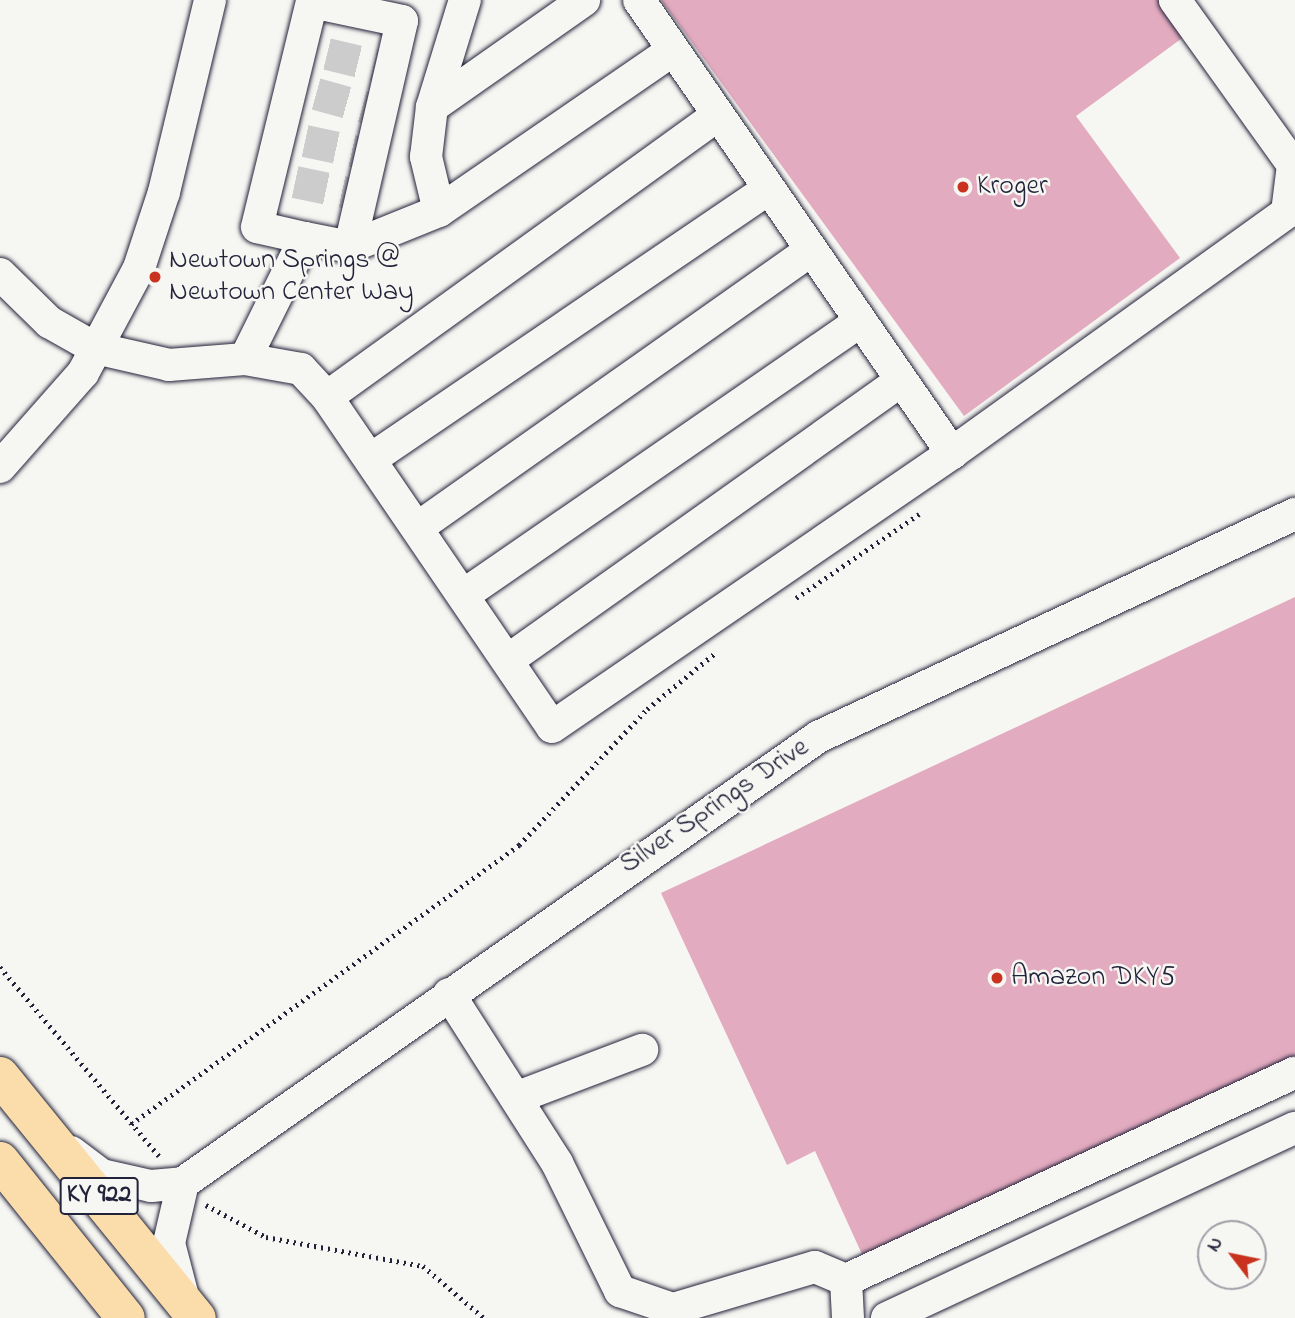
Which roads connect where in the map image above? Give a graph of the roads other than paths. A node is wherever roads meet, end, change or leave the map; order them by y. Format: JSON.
{"nodes":[{"id":1,"x":210,"y":0,"type":"edge"},
{"id":2,"x":465,"y":0,"type":"edge"},
{"id":3,"x":584,"y":0,"type":"edge"},
{"id":4,"x":639,"y":0,"type":"edge"},
{"id":5,"x":1175,"y":0,"type":"edge"},
{"id":6,"x":352,"y":4,"type":"edge"},
{"id":7,"x":673,"y":50,"type":"junction"},
{"id":8,"x":432,"y":107,"type":"junction"},
{"id":9,"x":718,"y":115,"type":"junction"},
{"id":10,"x":769,"y":189,"type":"junction"},
{"id":11,"x":439,"y":211,"type":"junction"},
{"id":12,"x":305,"y":238,"type":"junction"},
{"id":13,"x":350,"y":247,"type":"junction"},
{"id":14,"x":811,"y":250,"type":"junction"},
{"id":15,"x":0,"y":274,"type":"edge"},
{"id":16,"x":860,"y":321,"type":"junction"},
{"id":17,"x":95,"y":348,"type":"junction"},
{"id":18,"x":245,"y":359,"type":"junction"},
{"id":19,"x":901,"y":381,"type":"junction"},
{"id":20,"x":327,"y":397,"type":"junction"},
{"id":21,"x":952,"y":453,"type":"junction"},
{"id":22,"x":374,"y":457,"type":"junction"},
{"id":23,"x":0,"y":467,"type":"edge"},
{"id":24,"x":1295,"y":514,"type":"edge"},
{"id":25,"x":419,"y":526,"type":"junction"},
{"id":26,"x":465,"y":594,"type":"junction"},
{"id":27,"x":508,"y":660,"type":"junction"},
{"id":28,"x":449,"y":995,"type":"junction"},
{"id":29,"x":642,"y":1050,"type":"dead end"},
{"id":30,"x":1295,"y":1073,"type":"edge"},
{"id":31,"x":0,"y":1076,"type":"edge"},
{"id":32,"x":518,"y":1097,"type":"junction"},
{"id":33,"x":29,"y":1122,"type":"edge"},
{"id":34,"x":1295,"y":1128,"type":"edge"},
{"id":35,"x":0,"y":1161,"type":"edge"},
{"id":36,"x":183,"y":1184,"type":"junction"},
{"id":37,"x":846,"y":1280,"type":"junction"},
{"id":38,"x":194,"y":1314,"type":"edge"},
{"id":39,"x":126,"y":1318,"type":"edge"},
{"id":40,"x":848,"y":1318,"type":"edge"},
{"id":41,"x":887,"y":1318,"type":"edge"}],
"edges":[{"from":1,"to":17,"type":"street"},
{"from":2,"to":8,"type":"street"},
{"from":3,"to":8,"type":"street"},
{"from":4,"to":7,"type":"street"},
{"from":5,"to":21,"type":"street"},
{"from":6,"to":12,"type":"street"},
{"from":6,"to":13,"type":"street"},
{"from":7,"to":9,"type":"street"},
{"from":7,"to":11,"type":"street"},
{"from":8,"to":11,"type":"street"},
{"from":9,"to":10,"type":"street"},
{"from":9,"to":20,"type":"street"},
{"from":10,"to":14,"type":"street"},
{"from":10,"to":22,"type":"street"},
{"from":11,"to":13,"type":"street"},
{"from":12,"to":13,"type":"street"},
{"from":12,"to":18,"type":"street"},
{"from":14,"to":16,"type":"street"},
{"from":14,"to":25,"type":"street"},
{"from":15,"to":17,"type":"street"},
{"from":16,"to":19,"type":"street"},
{"from":16,"to":26,"type":"street"},
{"from":17,"to":18,"type":"street"},
{"from":17,"to":23,"type":"street"},
{"from":18,"to":20,"type":"street"},
{"from":19,"to":21,"type":"street"},
{"from":19,"to":27,"type":"street"},
{"from":20,"to":22,"type":"street"},
{"from":21,"to":27,"type":"street"},
{"from":22,"to":25,"type":"street"},
{"from":24,"to":28,"type":"street","name":"Silver Springs Drive"},
{"from":25,"to":26,"type":"street"},
{"from":26,"to":27,"type":"street"},
{"from":28,"to":32,"type":"street"},
{"from":28,"to":36,"type":"street","name":"Silver Springs Drive"},
{"from":29,"to":32,"type":"street"},
{"from":30,"to":37,"type":"street"},
{"from":31,"to":33,"type":"highway","number":"KY 922"},
{"from":32,"to":37,"type":"street"},
{"from":33,"to":36,"type":"street"},
{"from":33,"to":38,"type":"highway","number":"KY 922"},
{"from":34,"to":41,"type":"street"},
{"from":35,"to":39,"type":"highway","number":"KY 922"},
{"from":36,"to":38,"type":"street"},
{"from":37,"to":40,"type":"street"}]}
